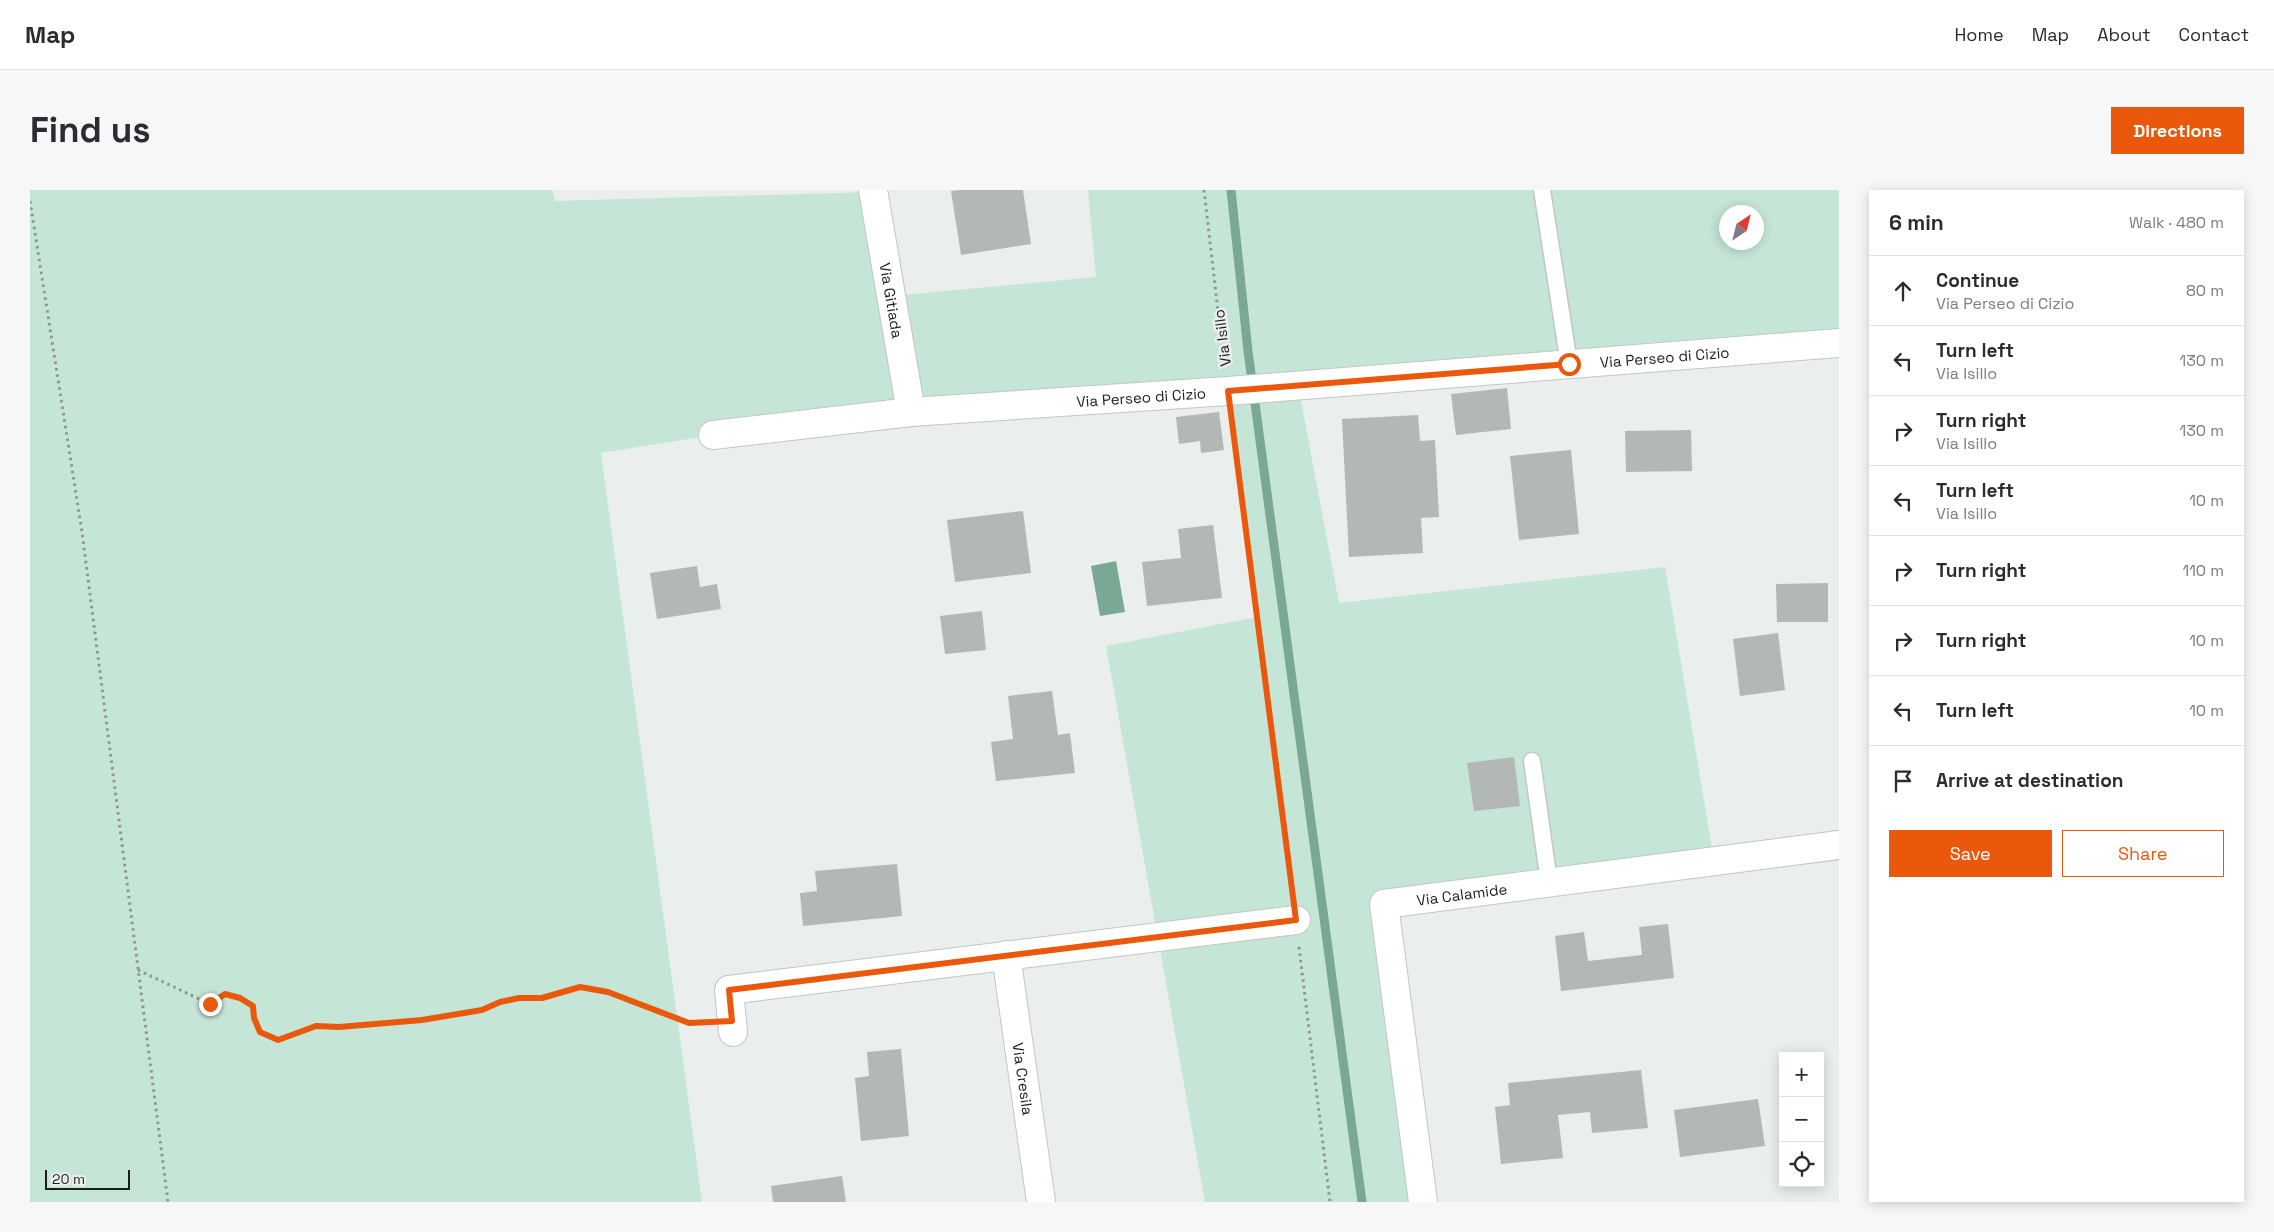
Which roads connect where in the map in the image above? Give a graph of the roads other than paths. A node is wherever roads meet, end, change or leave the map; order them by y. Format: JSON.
{"nodes":[{"id":1,"x":874,"y":190,"type":"edge"},
{"id":2,"x":1542,"y":190,"type":"edge"},
{"id":3,"x":1839,"y":344,"type":"edge"},
{"id":4,"x":1569,"y":364,"type":"junction"},
{"id":5,"x":911,"y":412,"type":"junction"},
{"id":6,"x":713,"y":435,"type":"dead end"},
{"id":7,"x":1532,"y":761,"type":"dead end"},
{"id":8,"x":1839,"y":845,"type":"edge"},
{"id":9,"x":1550,"y":882,"type":"junction"},
{"id":10,"x":1296,"y":920,"type":"road end"},
{"id":11,"x":1006,"y":955,"type":"junction"},
{"id":12,"x":732,"y":1027,"type":"road end"},
{"id":13,"x":1041,"y":1202,"type":"edge"},
{"id":14,"x":1423,"y":1202,"type":"edge"}],
"edges":[{"from":1,"to":5,"type":"street","name":"Via Gitiada"},
{"from":2,"to":4,"type":"lane"},
{"from":3,"to":4,"type":"street","name":"Via Perseo di Cizio"},
{"from":4,"to":5,"type":"street","name":"Via Perseo di Cizio"},
{"from":5,"to":6,"type":"street","name":"Via Perseo di Cizio"},
{"from":7,"to":9,"type":"lane"},
{"from":8,"to":9,"type":"street","name":"Via Calamide"},
{"from":9,"to":14,"type":"street","name":"Via Calamide"},
{"from":10,"to":11,"type":"street"},
{"from":11,"to":12,"type":"street"},
{"from":11,"to":13,"type":"street","name":"Via Cresila"}]}
